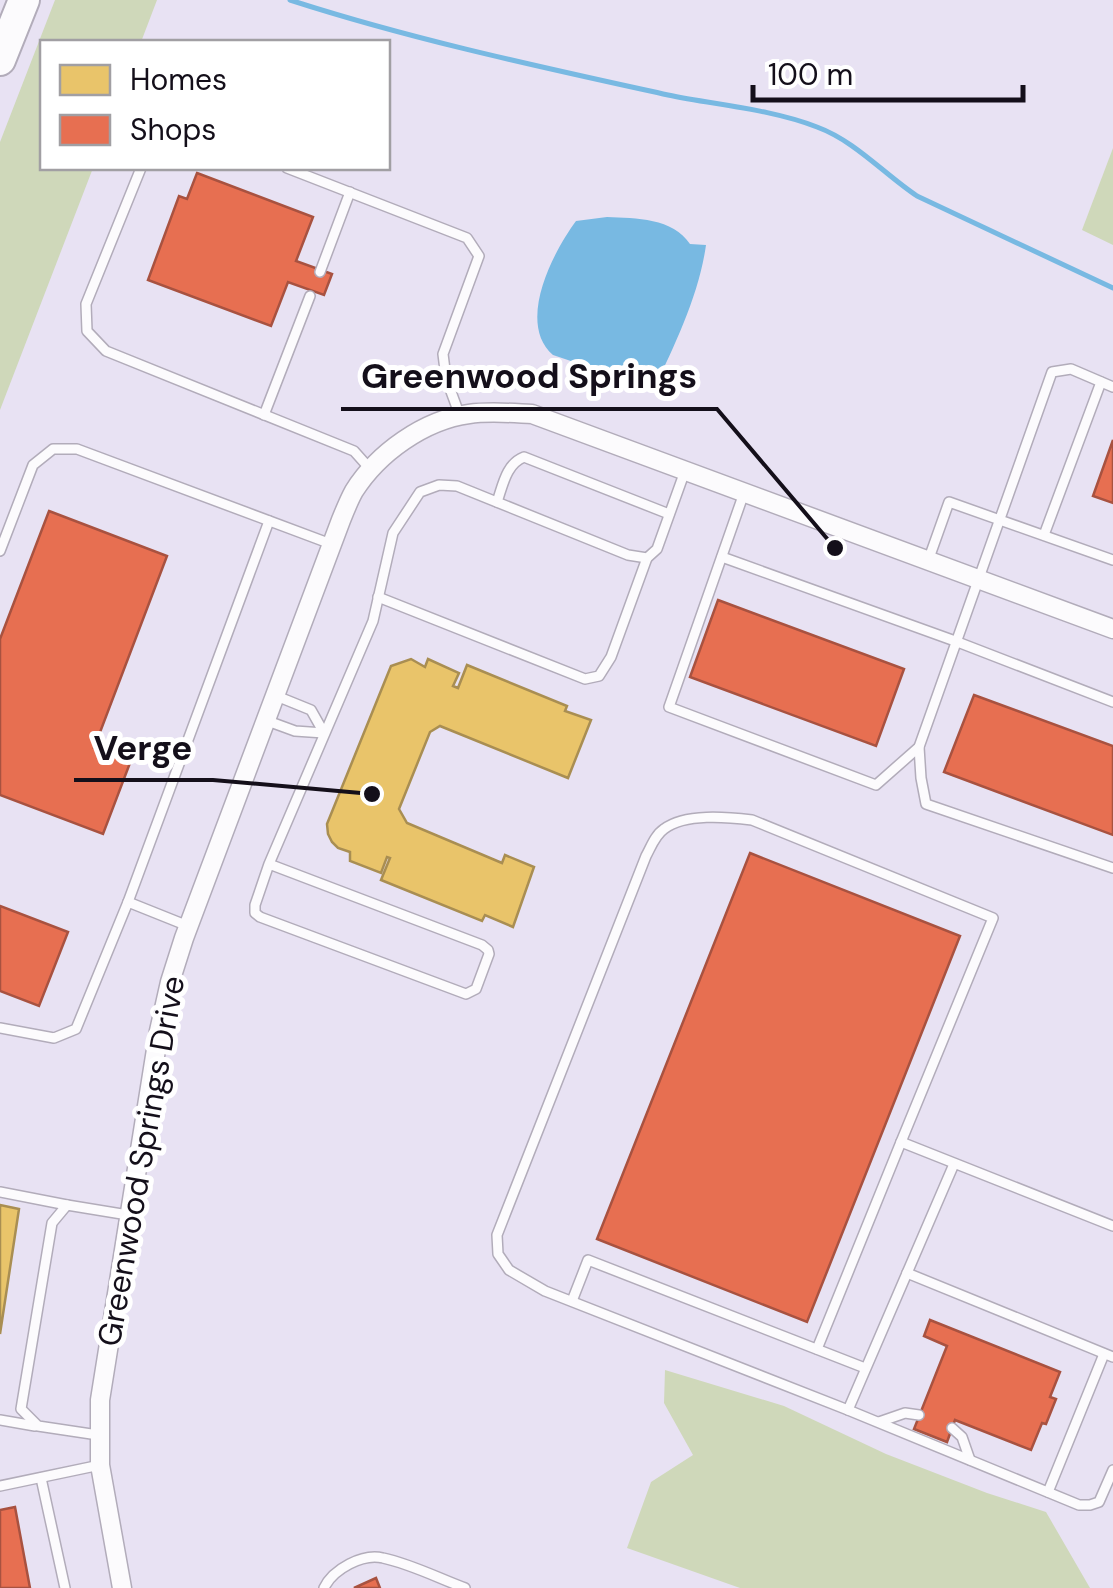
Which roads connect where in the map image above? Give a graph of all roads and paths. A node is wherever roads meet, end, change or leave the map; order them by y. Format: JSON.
{"nodes":[{"id":1,"x":24,"y":0,"type":"edge"},
{"id":2,"x":0,"y":60,"type":"edge"},
{"id":3,"x":140,"y":170,"type":"edge"},
{"id":4,"x":292,"y":170,"type":"edge"},
{"id":5,"x":350,"y":192,"type":"junction"},
{"id":6,"x":320,"y":272,"type":"dead end"},
{"id":7,"x":310,"y":296,"type":"dead end"},
{"id":8,"x":1102,"y":382,"type":"junction"},
{"id":9,"x":1113,"y":387,"type":"edge"},
{"id":10,"x":264,"y":414,"type":"junction"},
{"id":11,"x":460,"y":416,"type":"junction"},
{"id":12,"x":371,"y":470,"type":"junction"},
{"id":13,"x":685,"y":472,"type":"junction"},
{"id":14,"x":744,"y":493,"type":"junction"},
{"id":15,"x":496,"y":502,"type":"junction"},
{"id":16,"x":669,"y":514,"type":"junction"},
{"id":17,"x":998,"y":520,"type":"junction"},
{"id":18,"x":269,"y":521,"type":"junction"},
{"id":19,"x":1044,"y":535,"type":"junction"},
{"id":20,"x":332,"y":544,"type":"junction"},
{"id":21,"x":0,"y":551,"type":"edge"},
{"id":22,"x":647,"y":558,"type":"junction"},
{"id":23,"x":722,"y":558,"type":"junction"},
{"id":24,"x":1113,"y":560,"type":"edge"},
{"id":25,"x":928,"y":561,"type":"junction"},
{"id":26,"x":978,"y":579,"type":"junction"},
{"id":27,"x":378,"y":597,"type":"junction"},
{"id":28,"x":1113,"y":629,"type":"edge"},
{"id":29,"x":955,"y":641,"type":"junction"},
{"id":30,"x":274,"y":695,"type":"junction"},
{"id":31,"x":1113,"y":702,"type":"edge"},
{"id":32,"x":265,"y":720,"type":"junction"},
{"id":33,"x":324,"y":732,"type":"junction"},
{"id":34,"x":919,"y":746,"type":"junction"},
{"id":35,"x":270,"y":864,"type":"junction"},
{"id":36,"x":1113,"y":868,"type":"edge"},
{"id":37,"x":128,"y":902,"type":"junction"},
{"id":38,"x":188,"y":926,"type":"junction"},
{"id":39,"x":0,"y":1028,"type":"edge"},
{"id":40,"x":901,"y":1142,"type":"junction"},
{"id":41,"x":954,"y":1164,"type":"junction"},
{"id":42,"x":0,"y":1192,"type":"edge"},
{"id":43,"x":67,"y":1205,"type":"junction"},
{"id":44,"x":128,"y":1215,"type":"junction"},
{"id":45,"x":1113,"y":1226,"type":"edge"},
{"id":46,"x":907,"y":1273,"type":"junction"},
{"id":47,"x":572,"y":1301,"type":"junction"},
{"id":48,"x":817,"y":1349,"type":"junction"},
{"id":49,"x":1109,"y":1356,"type":"edge"},
{"id":50,"x":865,"y":1368,"type":"junction"},
{"id":51,"x":848,"y":1410,"type":"junction"},
{"id":52,"x":919,"y":1415,"type":"dead end"},
{"id":53,"x":0,"y":1420,"type":"edge"},
{"id":54,"x":878,"y":1422,"type":"junction"},
{"id":55,"x":38,"y":1426,"type":"junction"},
{"id":56,"x":952,"y":1428,"type":"dead end"},
{"id":57,"x":98,"y":1435,"type":"junction"},
{"id":58,"x":970,"y":1460,"type":"junction"},
{"id":59,"x":100,"y":1465,"type":"junction"},
{"id":60,"x":1113,"y":1470,"type":"edge"},
{"id":61,"x":42,"y":1478,"type":"junction"},
{"id":62,"x":0,"y":1486,"type":"edge"},
{"id":63,"x":1048,"y":1492,"type":"junction"},
{"id":64,"x":65,"y":1588,"type":"edge"},
{"id":65,"x":122,"y":1588,"type":"edge"},
{"id":66,"x":324,"y":1588,"type":"edge"},
{"id":67,"x":465,"y":1588,"type":"edge"}],
"edges":[{"from":1,"to":2,"type":"highway"},
{"from":3,"to":10,"type":"lane"},
{"from":4,"to":5,"type":"lane"},
{"from":5,"to":6,"type":"lane"},
{"from":5,"to":11,"type":"lane"},
{"from":7,"to":10,"type":"lane"},
{"from":8,"to":9,"type":"lane"},
{"from":8,"to":17,"type":"lane"},
{"from":8,"to":19,"type":"lane"},
{"from":10,"to":12,"type":"lane"},
{"from":11,"to":12,"type":"street","name":"Greenwood Springs Drive"},
{"from":11,"to":13,"type":"street","name":"Greenwood Springs Drive"},
{"from":12,"to":20,"type":"street","name":"Greenwood Springs Drive"},
{"from":13,"to":14,"type":"street","name":"Greenwood Springs Drive"},
{"from":13,"to":16,"type":"lane"},
{"from":14,"to":23,"type":"lane"},
{"from":14,"to":25,"type":"street","name":"Greenwood Springs Drive"},
{"from":15,"to":16,"type":"lane"},
{"from":15,"to":22,"type":"lane"},
{"from":15,"to":27,"type":"lane"},
{"from":16,"to":22,"type":"lane"},
{"from":17,"to":19,"type":"lane"},
{"from":17,"to":25,"type":"lane"},
{"from":17,"to":26,"type":"lane"},
{"from":18,"to":20,"type":"lane"},
{"from":18,"to":21,"type":"lane"},
{"from":18,"to":37,"type":"lane"},
{"from":19,"to":24,"type":"lane"},
{"from":20,"to":30,"type":"street","name":"Greenwood Springs Drive"},
{"from":22,"to":27,"type":"lane"},
{"from":23,"to":29,"type":"lane"},
{"from":23,"to":34,"type":"lane"},
{"from":25,"to":26,"type":"street","name":"Greenwood Springs Drive"},
{"from":26,"to":28,"type":"street","name":"Greenwood Springs Drive"},
{"from":26,"to":29,"type":"lane"},
{"from":27,"to":33,"type":"lane"},
{"from":29,"to":31,"type":"lane"},
{"from":29,"to":34,"type":"lane"},
{"from":30,"to":32,"type":"street","name":"Greenwood Springs Drive"},
{"from":30,"to":33,"type":"lane"},
{"from":32,"to":33,"type":"lane"},
{"from":32,"to":38,"type":"street","name":"Greenwood Springs Drive"},
{"from":33,"to":35,"type":"lane"},
{"from":34,"to":36,"type":"lane"},
{"from":35,"to":35,"type":"lane"},
{"from":37,"to":38,"type":"lane"},
{"from":37,"to":39,"type":"lane"},
{"from":38,"to":44,"type":"street","name":"Greenwood Springs Drive"},
{"from":40,"to":41,"type":"lane"},
{"from":40,"to":47,"type":"lane"},
{"from":40,"to":48,"type":"lane"},
{"from":41,"to":45,"type":"lane"},
{"from":41,"to":46,"type":"lane"},
{"from":42,"to":43,"type":"lane"},
{"from":43,"to":44,"type":"lane"},
{"from":43,"to":55,"type":"lane"},
{"from":44,"to":57,"type":"street","name":"Greenwood Springs Drive"},
{"from":46,"to":49,"type":"lane"},
{"from":46,"to":50,"type":"lane"},
{"from":47,"to":48,"type":"lane"},
{"from":47,"to":51,"type":"lane"},
{"from":48,"to":50,"type":"lane"},
{"from":49,"to":63,"type":"lane"},
{"from":50,"to":51,"type":"lane"},
{"from":51,"to":54,"type":"lane"},
{"from":52,"to":54,"type":"lane"},
{"from":53,"to":55,"type":"lane"},
{"from":54,"to":58,"type":"lane"},
{"from":55,"to":57,"type":"lane"},
{"from":56,"to":58,"type":"lane"},
{"from":57,"to":59,"type":"street","name":"Greenwood Springs Drive"},
{"from":58,"to":63,"type":"lane"},
{"from":59,"to":61,"type":"lane"},
{"from":59,"to":65,"type":"street","name":"Greenwood Springs Drive"},
{"from":60,"to":63,"type":"lane"},
{"from":61,"to":62,"type":"lane"},
{"from":61,"to":64,"type":"lane"},
{"from":66,"to":67,"type":"lane"}]}
